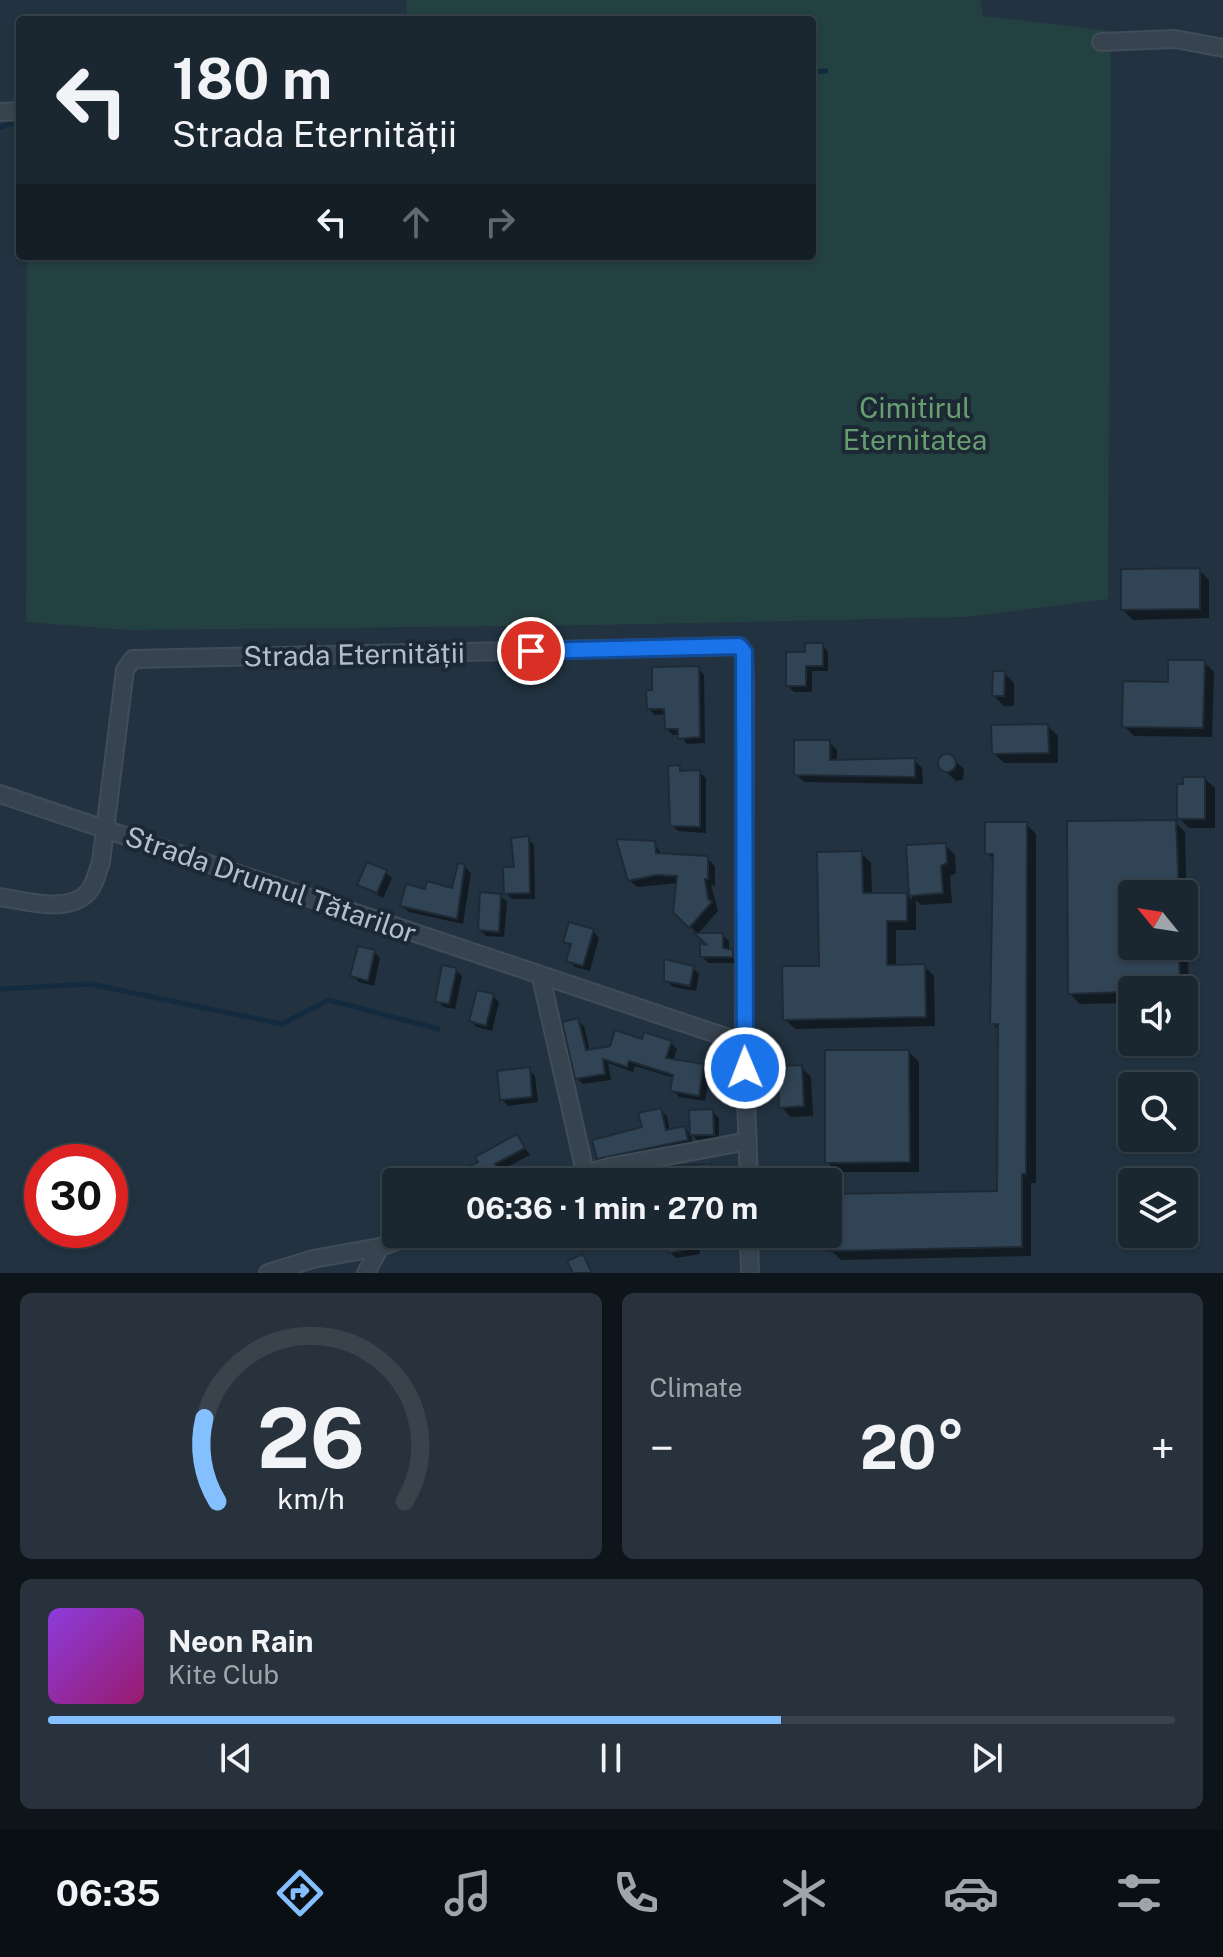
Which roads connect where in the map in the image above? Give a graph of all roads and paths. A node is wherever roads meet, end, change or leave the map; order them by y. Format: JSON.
{"nodes":[{"id":1,"x":1101,"y":42,"type":"dead end"},
{"id":2,"x":1223,"y":48,"type":"edge"},
{"id":3,"x":0,"y":794,"type":"edge"},
{"id":4,"x":106,"y":828,"type":"junction"},
{"id":5,"x":0,"y":897,"type":"edge"},
{"id":6,"x":541,"y":977,"type":"junction"},
{"id":7,"x":744,"y":1043,"type":"junction"},
{"id":8,"x":748,"y":1141,"type":"junction"},
{"id":9,"x":584,"y":1168,"type":"edge"},
{"id":10,"x":606,"y":1168,"type":"edge"},
{"id":11,"x":749,"y":1168,"type":"edge"},
{"id":12,"x":380,"y":1247,"type":"joint"},
{"id":13,"x":749,"y":1248,"type":"edge"},
{"id":14,"x":268,"y":1273,"type":"edge"},
{"id":15,"x":366,"y":1273,"type":"edge"},
{"id":16,"x":750,"y":1273,"type":"edge"}],
"edges":[{"from":1,"to":2,"type":"street"},
{"from":3,"to":4,"type":"street","name":"Strada Drumul Tătarilor"},
{"from":4,"to":5,"type":"street"},
{"from":4,"to":6,"type":"street","name":"Strada Drumul Tătarilor"},
{"from":4,"to":7,"type":"street","name":"Strada Eternității"},
{"from":6,"to":7,"type":"street","name":"Strada Drumul Tătarilor"},
{"from":6,"to":9,"type":"street"},
{"from":7,"to":8,"type":"street","name":"Strada Eternității"},
{"from":8,"to":10,"type":"street"},
{"from":8,"to":11,"type":"street","name":"Strada Eternității"},
{"from":12,"to":14,"type":"street"},
{"from":12,"to":15,"type":"street"},
{"from":13,"to":16,"type":"street"}]}
